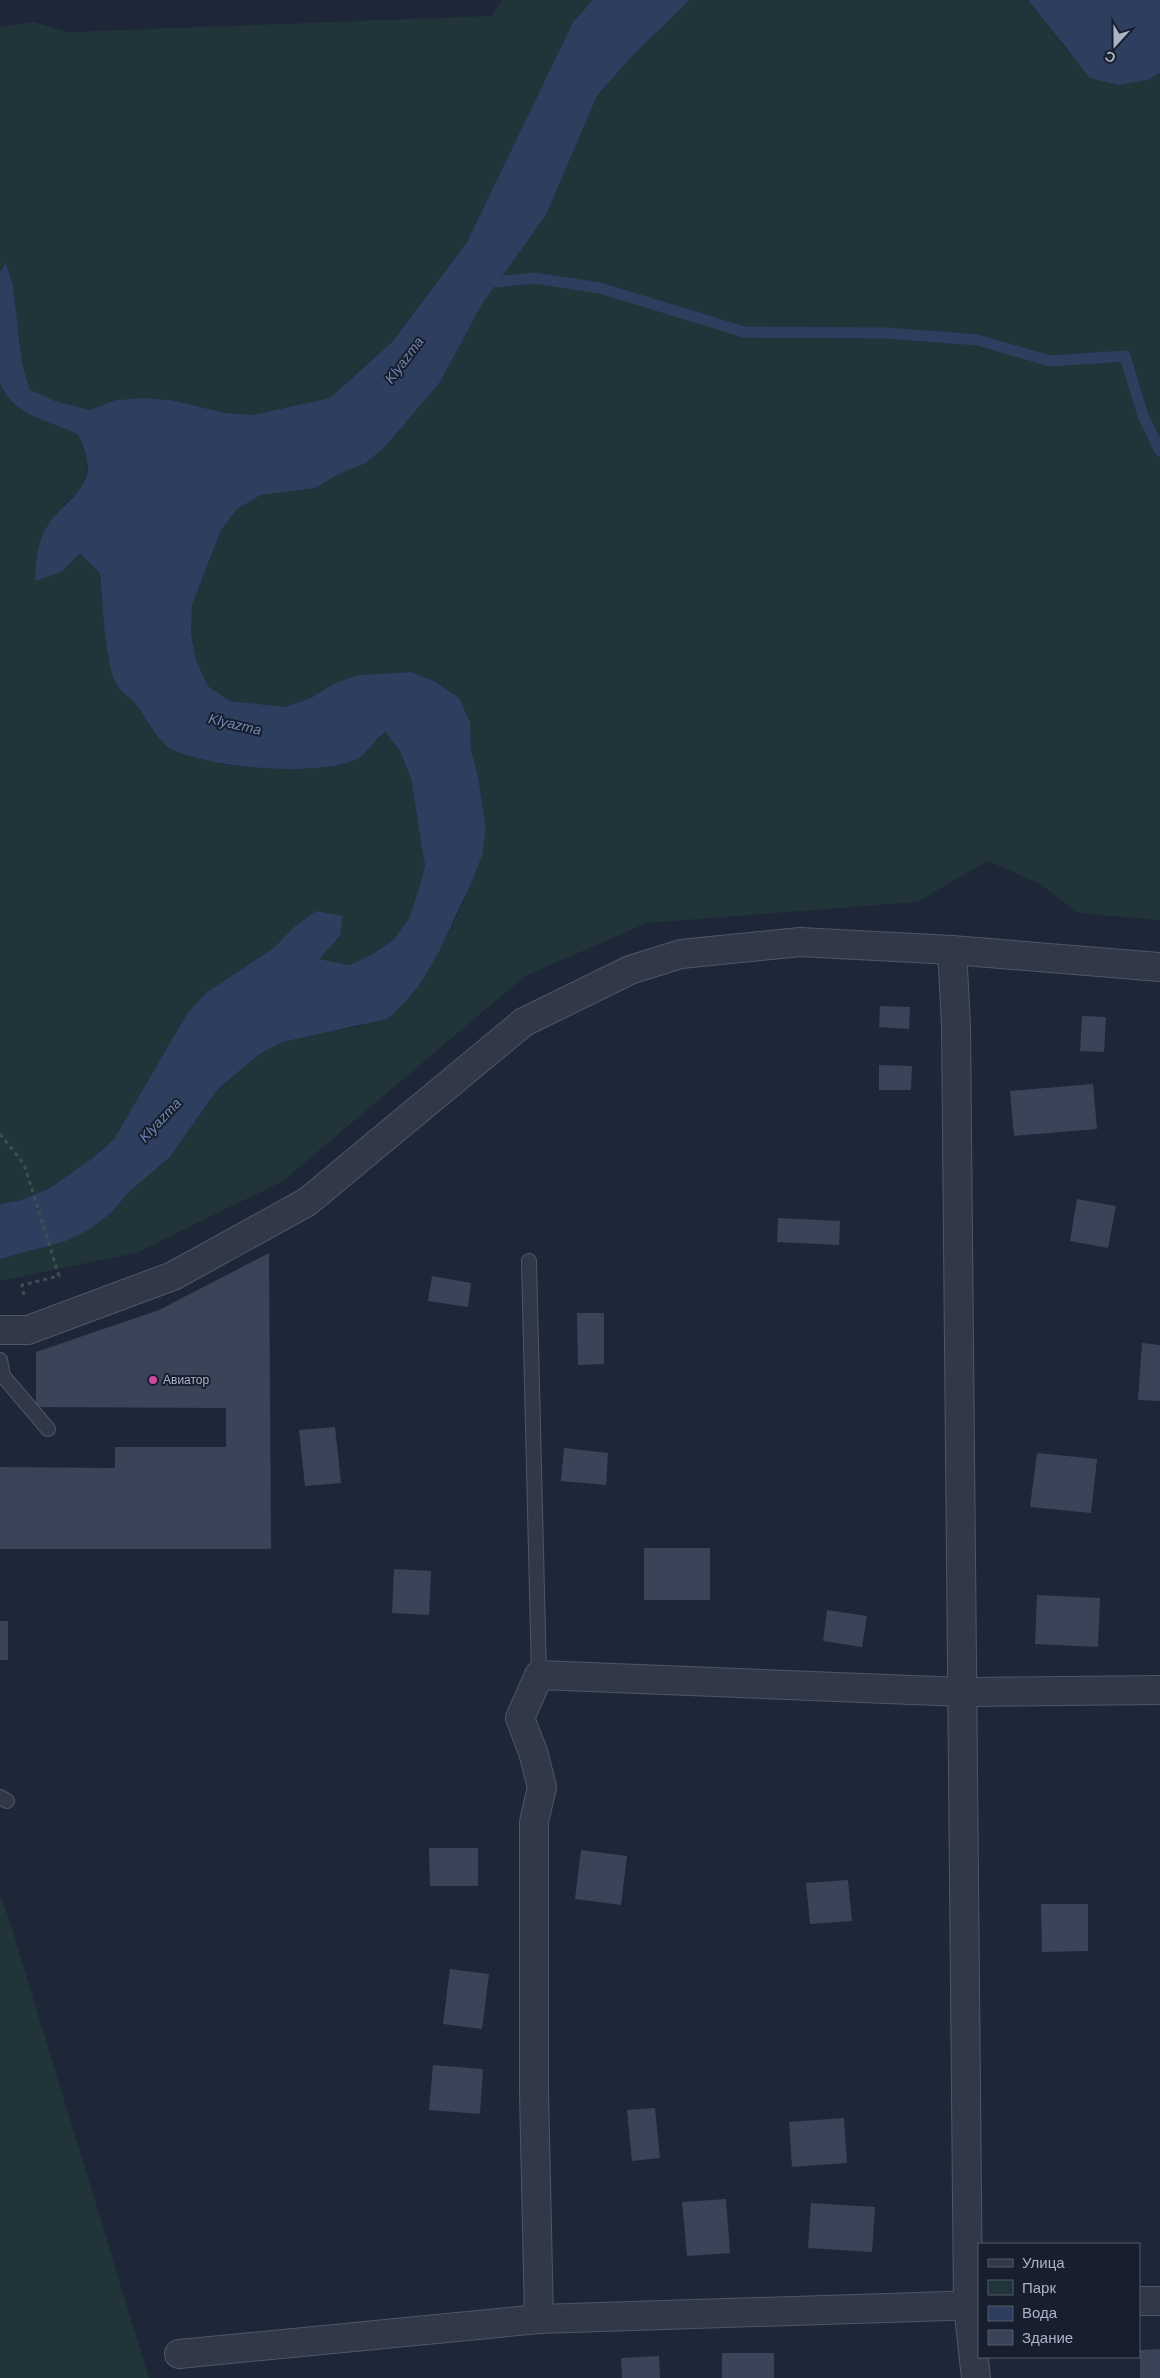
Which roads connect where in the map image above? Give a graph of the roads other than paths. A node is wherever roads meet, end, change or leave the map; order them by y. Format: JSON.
{"nodes":[{"id":1,"x":952,"y":950,"type":"junction"},
{"id":2,"x":1160,"y":967,"type":"edge"},
{"id":3,"x":528,"y":1261,"type":"dead end"},
{"id":4,"x":0,"y":1330,"type":"edge"},
{"id":5,"x":0,"y":1360,"type":"edge"},
{"id":6,"x":48,"y":1430,"type":"dead end"},
{"id":7,"x":540,"y":1675,"type":"junction"},
{"id":8,"x":1160,"y":1690,"type":"edge"},
{"id":9,"x":962,"y":1692,"type":"junction"},
{"id":10,"x":1160,"y":2301,"type":"edge"},
{"id":11,"x":1140,"y":2302,"type":"edge"},
{"id":12,"x":973,"y":2305,"type":"edge"},
{"id":13,"x":539,"y":2319,"type":"junction"},
{"id":14,"x":179,"y":2354,"type":"dead end"},
{"id":15,"x":976,"y":2378,"type":"edge"}],
"edges":[{"from":1,"to":2,"type":"street"},
{"from":1,"to":4,"type":"street"},
{"from":1,"to":9,"type":"street"},
{"from":3,"to":7,"type":"lane"},
{"from":5,"to":6,"type":"lane"},
{"from":7,"to":9,"type":"street"},
{"from":7,"to":13,"type":"street"},
{"from":8,"to":9,"type":"street"},
{"from":9,"to":12,"type":"street"},
{"from":10,"to":11,"type":"street"},
{"from":12,"to":13,"type":"street"},
{"from":12,"to":15,"type":"street"},
{"from":13,"to":14,"type":"street"}]}
